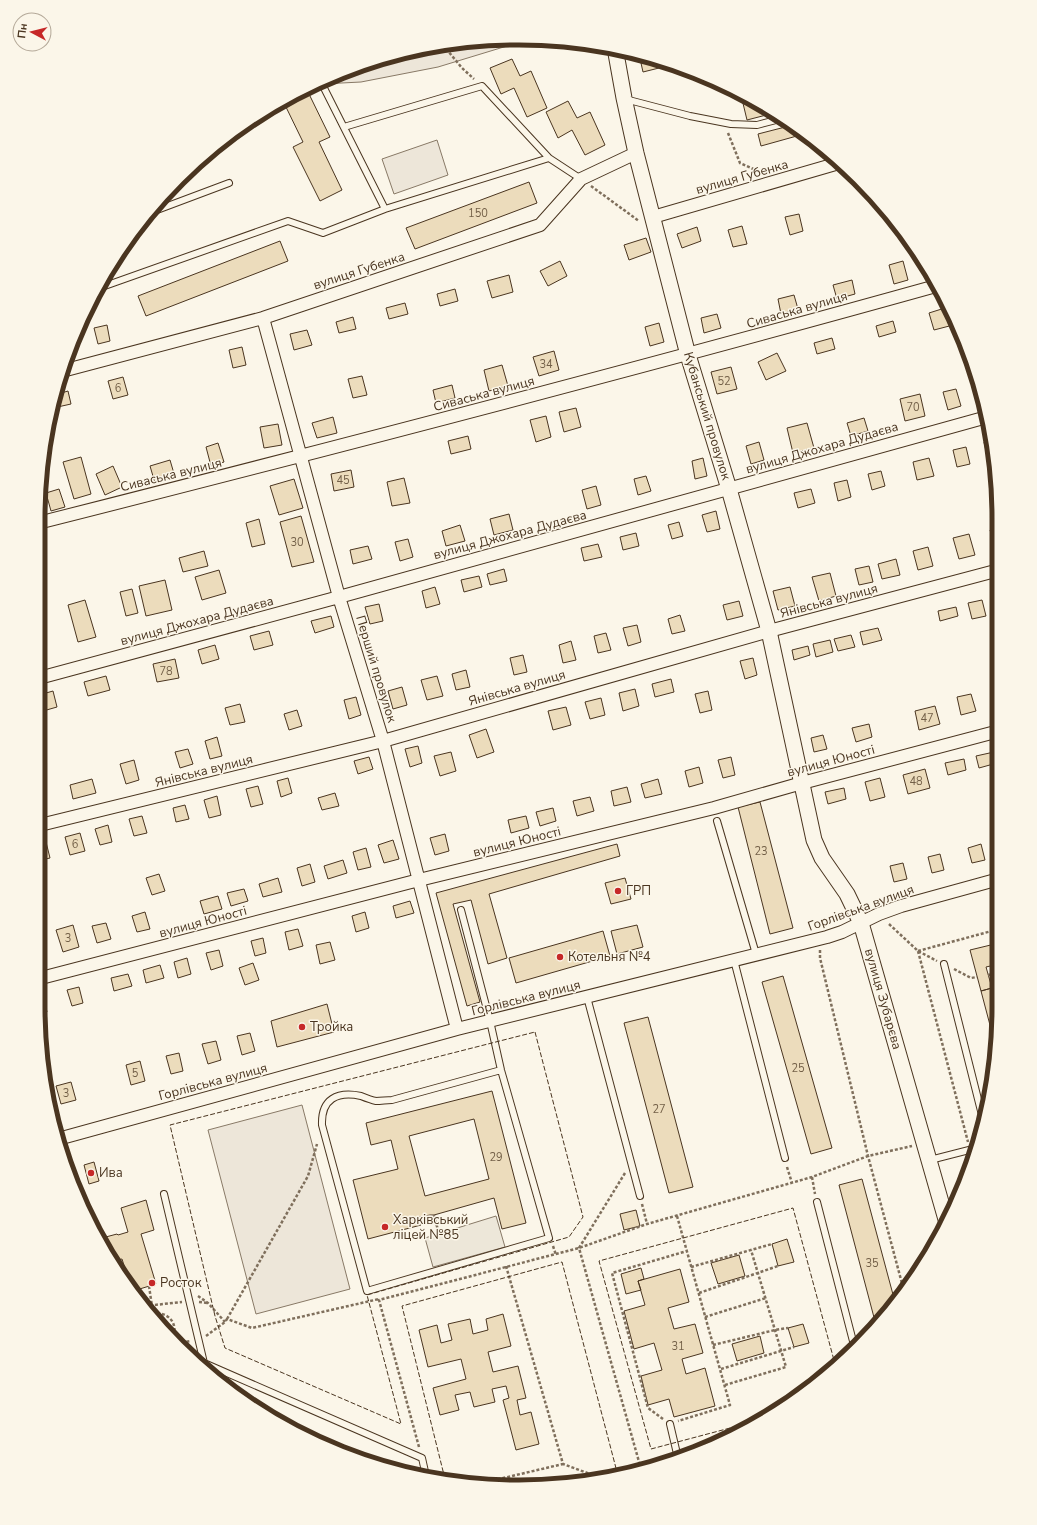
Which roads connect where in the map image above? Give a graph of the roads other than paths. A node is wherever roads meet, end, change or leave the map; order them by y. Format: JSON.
{"nodes":[{"id":1,"x":616,"y":55,"type":"edge"},
{"id":2,"x":324,"y":87,"type":"edge"},
{"id":3,"x":624,"y":98,"type":"junction"},
{"id":4,"x":775,"y":120,"type":"edge"},
{"id":5,"x":344,"y":127,"type":"junction"},
{"id":6,"x":636,"y":153,"type":"junction"},
{"id":7,"x":549,"y":158,"type":"junction"},
{"id":8,"x":833,"y":165,"type":"edge"},
{"id":9,"x":581,"y":179,"type":"junction"},
{"id":10,"x":229,"y":183,"type":"dead end"},
{"id":11,"x":162,"y":207,"type":"edge"},
{"id":12,"x":385,"y":209,"type":"junction"},
{"id":13,"x":649,"y":221,"type":"junction"},
{"id":14,"x":108,"y":284,"type":"edge"},
{"id":15,"x":932,"y":287,"type":"edge"},
{"id":16,"x":263,"y":318,"type":"junction"},
{"id":17,"x":688,"y":355,"type":"junction"},
{"id":18,"x":69,"y":369,"type":"edge"},
{"id":19,"x":981,"y":419,"type":"edge"},
{"id":20,"x":301,"y":456,"type":"junction"},
{"id":21,"x":729,"y":489,"type":"junction"},
{"id":22,"x":45,"y":521,"type":"edge"},
{"id":23,"x":992,"y":572,"type":"edge"},
{"id":24,"x":339,"y":597,"type":"junction"},
{"id":25,"x":769,"y":631,"type":"junction"},
{"id":26,"x":45,"y":676,"type":"edge"},
{"id":27,"x":992,"y":733,"type":"edge"},
{"id":28,"x":384,"y":741,"type":"junction"},
{"id":29,"x":802,"y":783,"type":"junction"},
{"id":30,"x":717,"y":821,"type":"dead end"},
{"id":31,"x":45,"y":824,"type":"edge"},
{"id":32,"x":419,"y":880,"type":"junction"},
{"id":33,"x":992,"y":881,"type":"edge"},
{"id":34,"x":461,"y":910,"type":"dead end"},
{"id":35,"x":861,"y":924,"type":"junction"},
{"id":36,"x":756,"y":954,"type":"junction"},
{"id":37,"x":734,"y":960,"type":"junction"},
{"id":38,"x":944,"y":964,"type":"dead end"},
{"id":39,"x":45,"y":977,"type":"edge"},
{"id":40,"x":587,"y":997,"type":"junction"},
{"id":41,"x":490,"y":1021,"type":"junction"},
{"id":42,"x":457,"y":1029,"type":"junction"},
{"id":43,"x":501,"y":1070,"type":"junction"},
{"id":44,"x":981,"y":1109,"type":"edge"},
{"id":45,"x":63,"y":1137,"type":"edge"},
{"id":46,"x":970,"y":1150,"type":"edge"},
{"id":47,"x":785,"y":1158,"type":"road end"},
{"id":48,"x":930,"y":1160,"type":"junction"},
{"id":49,"x":164,"y":1194,"type":"dead end"},
{"id":50,"x":640,"y":1196,"type":"road end"},
{"id":51,"x":817,"y":1202,"type":"road end"},
{"id":52,"x":944,"y":1213,"type":"edge"},
{"id":53,"x":853,"y":1341,"type":"edge"},
{"id":54,"x":203,"y":1360,"type":"edge"},
{"id":55,"x":208,"y":1364,"type":"edge"},
{"id":56,"x":670,"y":1424,"type":"road end"},
{"id":57,"x":677,"y":1453,"type":"edge"},
{"id":58,"x":425,"y":1471,"type":"edge"}],
"edges":[{"from":1,"to":3,"type":"street","name":"Кубанський провулок"},
{"from":2,"to":5,"type":"lane"},
{"from":3,"to":4,"type":"lane"},
{"from":3,"to":6,"type":"street","name":"Кубанський провулок"},
{"from":5,"to":7,"type":"lane"},
{"from":5,"to":12,"type":"lane"},
{"from":6,"to":9,"type":"street","name":"вулиця Губенка"},
{"from":6,"to":13,"type":"street","name":"Кубанський провулок"},
{"from":7,"to":9,"type":"lane"},
{"from":7,"to":12,"type":"lane"},
{"from":8,"to":13,"type":"street","name":"вулиця Губенка"},
{"from":9,"to":16,"type":"street","name":"вулиця Губенка"},
{"from":10,"to":11,"type":"lane"},
{"from":12,"to":14,"type":"lane"},
{"from":13,"to":17,"type":"street","name":"Кубанський провулок"},
{"from":15,"to":17,"type":"street","name":"Сиваська вулиця"},
{"from":16,"to":18,"type":"street","name":"вулиця Губенка"},
{"from":16,"to":20,"type":"street","name":"Перший провулок"},
{"from":17,"to":20,"type":"street","name":"Сиваська вулиця"},
{"from":17,"to":21,"type":"street","name":"Кубанський провулок"},
{"from":19,"to":21,"type":"street","name":"вулиця Джохара Дудаєва"},
{"from":20,"to":22,"type":"street","name":"Сиваська вулиця"},
{"from":20,"to":24,"type":"street","name":"Перший провулок"},
{"from":21,"to":24,"type":"street","name":"вулиця Джохара Дудаєва"},
{"from":21,"to":25,"type":"street","name":"Кубанський провулок"},
{"from":23,"to":25,"type":"street","name":"Янівська вулиця"},
{"from":24,"to":26,"type":"street","name":"вулиця Джохара Дудаєва"},
{"from":24,"to":28,"type":"street","name":"Перший провулок"},
{"from":25,"to":28,"type":"street","name":"Янівська вулиця"},
{"from":25,"to":29,"type":"street","name":"Кубанський провулок"},
{"from":27,"to":29,"type":"street","name":"вулиця Юності"},
{"from":28,"to":31,"type":"street","name":"Янівська вулиця"},
{"from":28,"to":32,"type":"street","name":"Перший провулок"},
{"from":29,"to":32,"type":"street","name":"вулиця Юності"},
{"from":29,"to":35,"type":"street","name":"вулиця Зубарєва"},
{"from":30,"to":36,"type":"lane"},
{"from":32,"to":39,"type":"street","name":"вулиця Юності"},
{"from":32,"to":42,"type":"street","name":"Перший провулок"},
{"from":33,"to":35,"type":"street","name":"Горлівська вулиця"},
{"from":34,"to":41,"type":"lane"},
{"from":35,"to":36,"type":"street","name":"Горлівська вулиця"},
{"from":35,"to":48,"type":"street","name":"вулиця Зубарєва"},
{"from":36,"to":37,"type":"street","name":"Горлівська вулиця"},
{"from":37,"to":40,"type":"street","name":"Горлівська вулиця"},
{"from":37,"to":47,"type":"lane"},
{"from":38,"to":44,"type":"lane"},
{"from":40,"to":41,"type":"street","name":"Горлівська вулиця"},
{"from":40,"to":50,"type":"lane"},
{"from":41,"to":42,"type":"street","name":"Горлівська вулиця"},
{"from":41,"to":43,"type":"lane"},
{"from":42,"to":45,"type":"street","name":"Горлівська вулиця"},
{"from":43,"to":43,"type":"lane"},
{"from":46,"to":48,"type":"lane"},
{"from":48,"to":52,"type":"street","name":"вулиця Зубарєва"},
{"from":49,"to":54,"type":"lane"},
{"from":51,"to":53,"type":"lane"},
{"from":55,"to":58,"type":"lane"},
{"from":56,"to":57,"type":"lane"}]}
